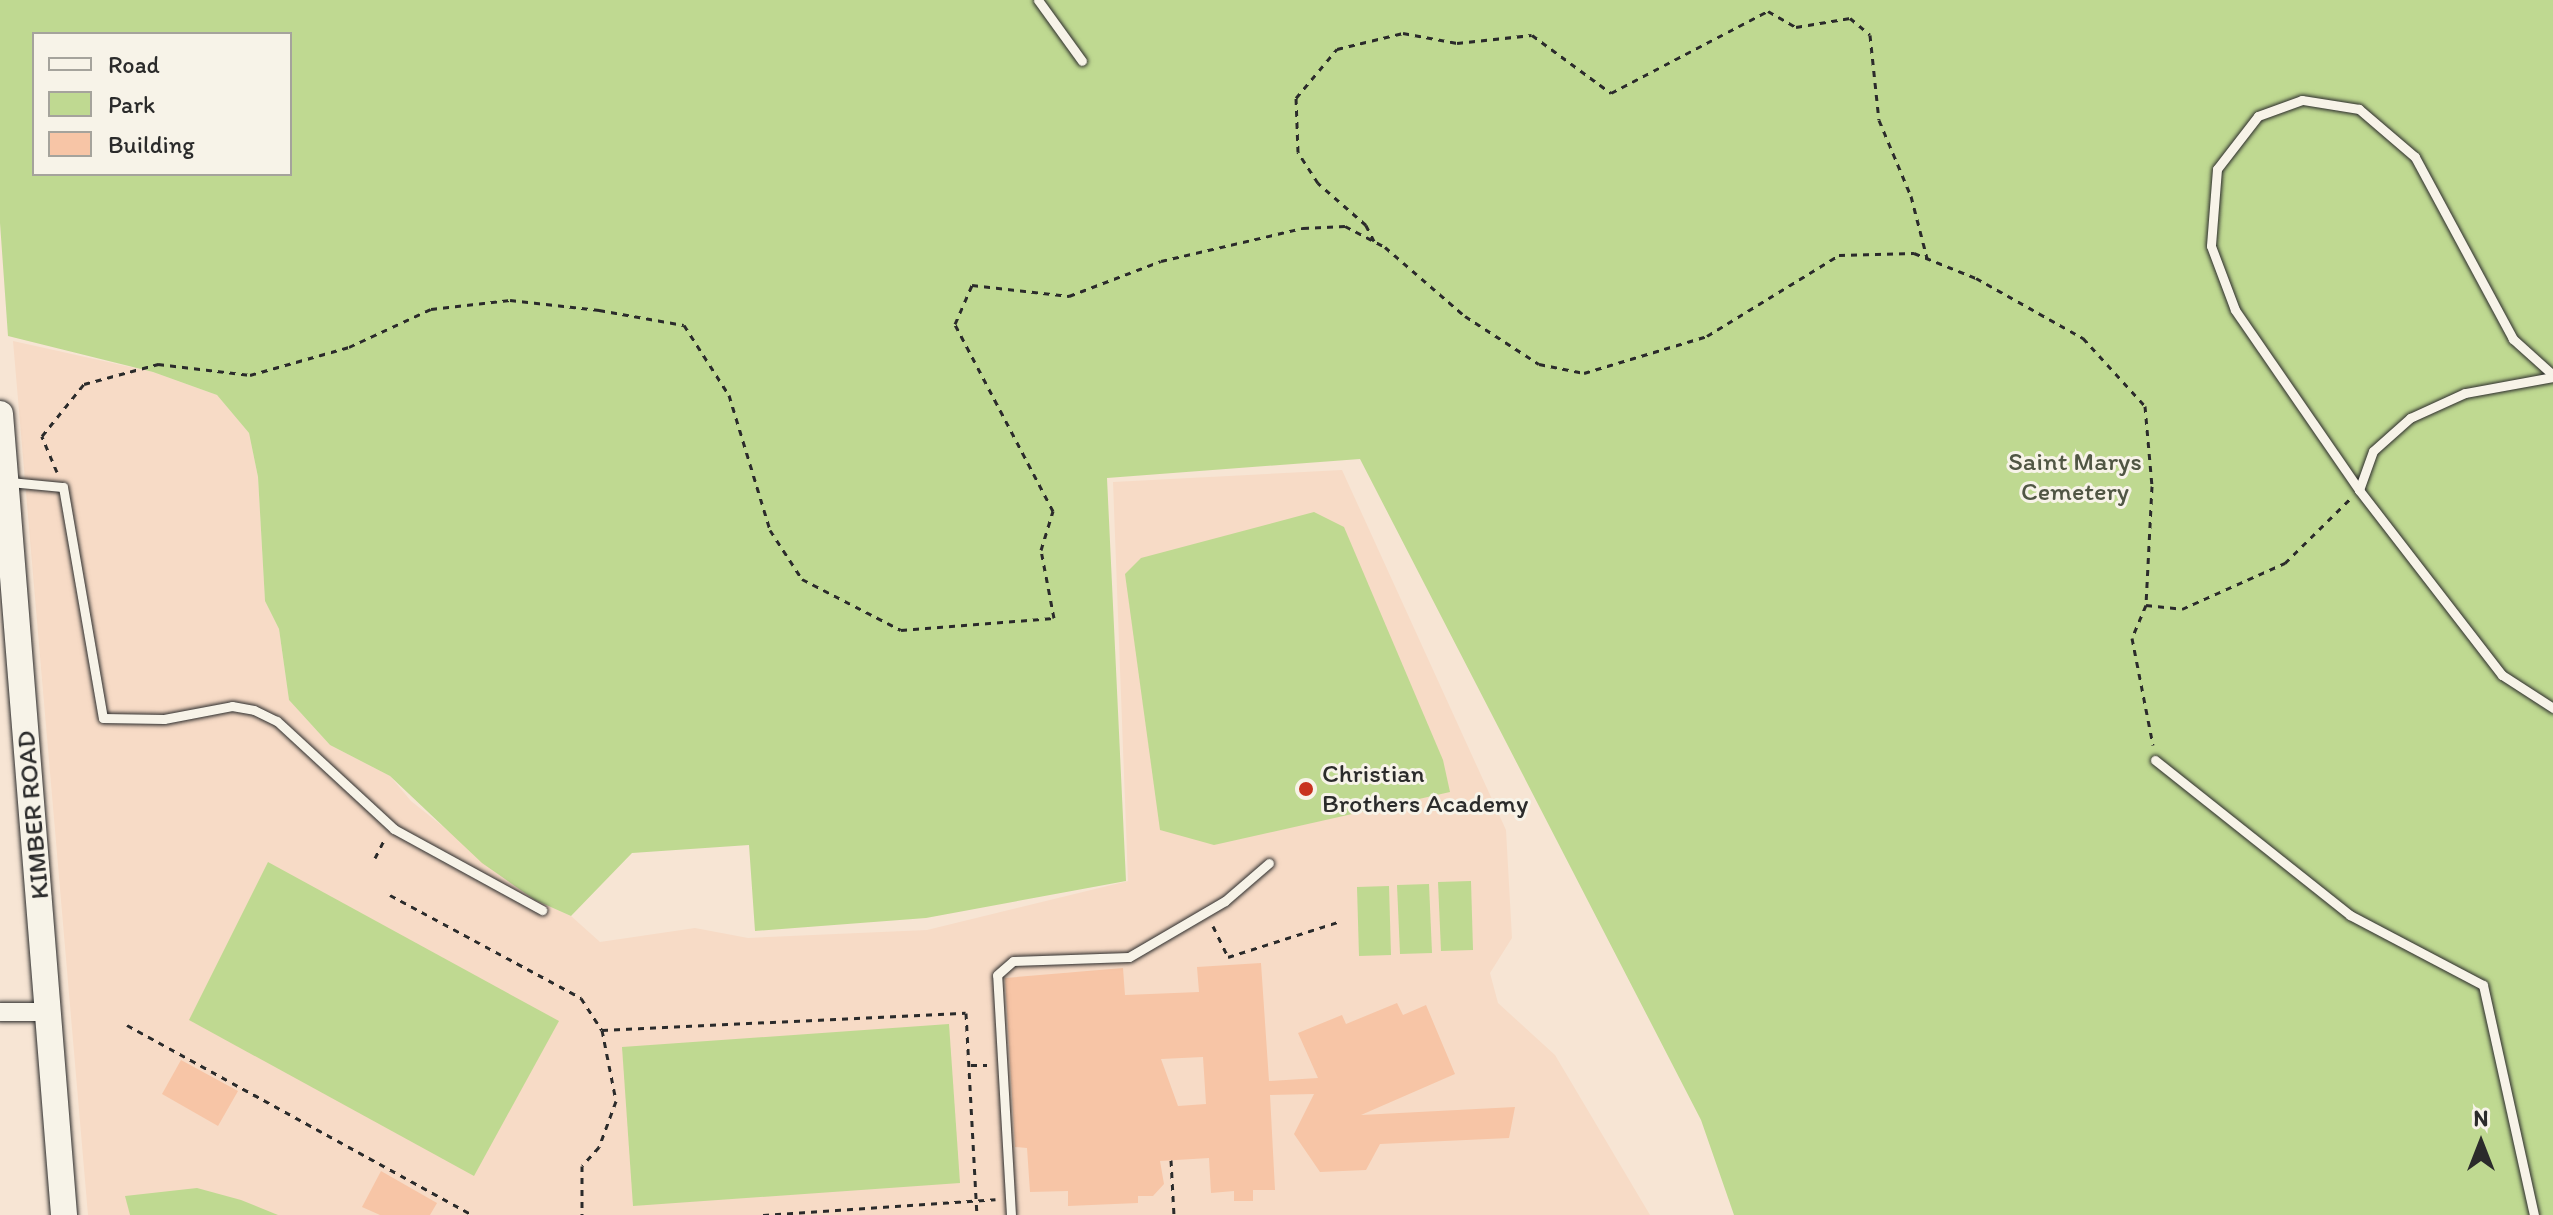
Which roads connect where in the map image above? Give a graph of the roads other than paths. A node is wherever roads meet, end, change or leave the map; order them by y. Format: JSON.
{"nodes":[{"id":1,"x":1038,"y":0,"type":"edge"},
{"id":2,"x":1082,"y":61,"type":"dead end"},
{"id":3,"x":2553,"y":376,"type":"edge"},
{"id":4,"x":0,"y":414,"type":"edge"},
{"id":5,"x":6,"y":482,"type":"junction"},
{"id":6,"x":2359,"y":490,"type":"junction"},
{"id":7,"x":2553,"y":708,"type":"edge"},
{"id":8,"x":2155,"y":760,"type":"road end"},
{"id":9,"x":1269,"y":863,"type":"dead end"},
{"id":10,"x":542,"y":910,"type":"dead end"},
{"id":11,"x":0,"y":1012,"type":"edge"},
{"id":12,"x":48,"y":1012,"type":"junction"},
{"id":13,"x":1011,"y":1212,"type":"edge"},
{"id":14,"x":64,"y":1215,"type":"edge"},
{"id":15,"x":2534,"y":1215,"type":"edge"}],
"edges":[{"from":1,"to":2,"type":"lane"},
{"from":3,"to":6,"type":"lane"},
{"from":3,"to":6,"type":"lane"},
{"from":4,"to":5,"type":"street","name":"KIMBER ROAD"},
{"from":5,"to":10,"type":"lane"},
{"from":5,"to":12,"type":"street","name":"KIMBER ROAD"},
{"from":6,"to":7,"type":"lane"},
{"from":8,"to":15,"type":"lane"},
{"from":9,"to":13,"type":"lane"},
{"from":11,"to":12,"type":"street"},
{"from":12,"to":14,"type":"street","name":"KIMBER ROAD"}]}
